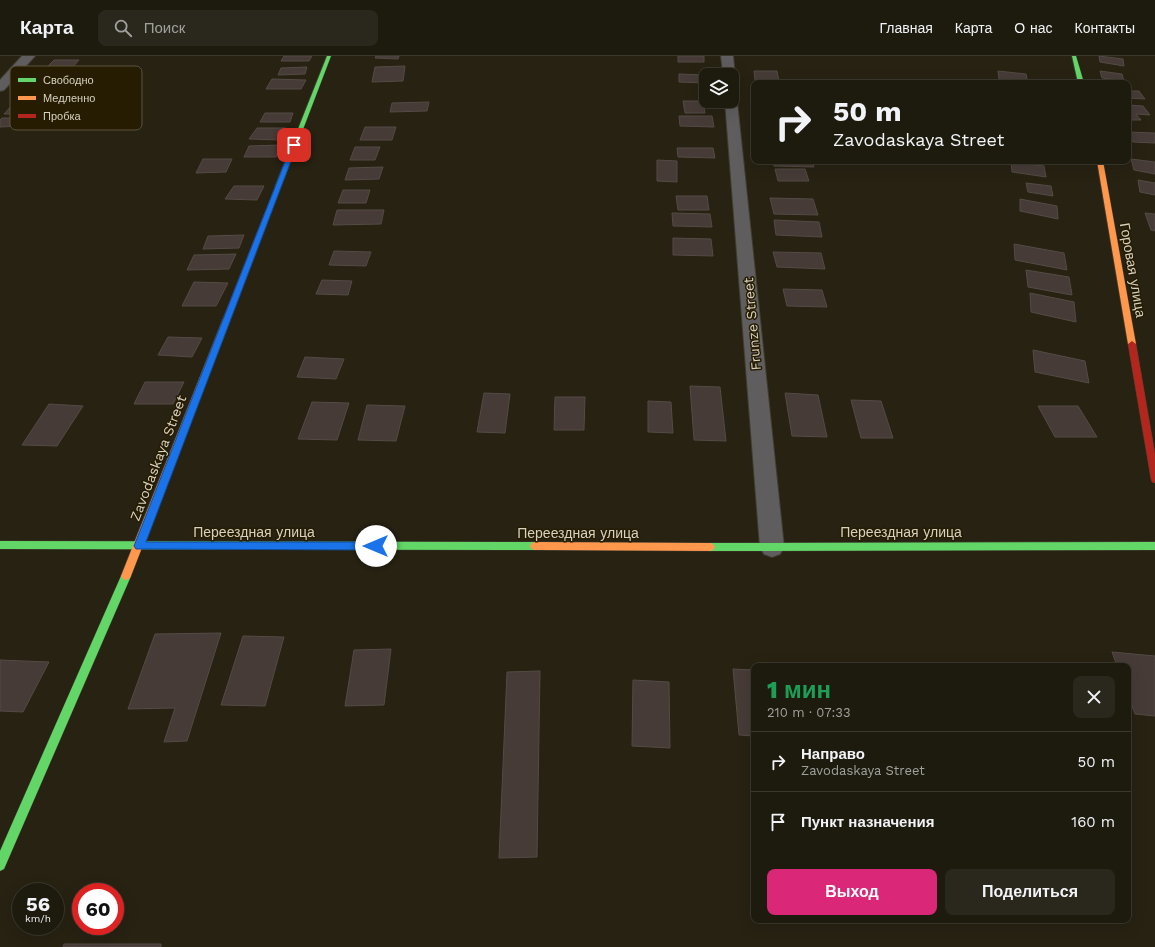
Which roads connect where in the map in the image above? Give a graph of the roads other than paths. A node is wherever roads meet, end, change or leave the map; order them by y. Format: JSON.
{"nodes":[{"id":1,"x":29,"y":56,"type":"edge"},
{"id":2,"x":329,"y":56,"type":"edge"},
{"id":3,"x":727,"y":56,"type":"edge"},
{"id":4,"x":1074,"y":56,"type":"edge"},
{"id":5,"x":20,"y":66,"type":"edge"},
{"id":6,"x":728,"y":68,"type":"edge"},
{"id":7,"x":10,"y":76,"type":"edge"},
{"id":8,"x":1080,"y":80,"type":"edge"},
{"id":9,"x":0,"y":87,"type":"edge"},
{"id":10,"x":732,"y":108,"type":"edge"},
{"id":11,"x":1101,"y":164,"type":"edge"},
{"id":12,"x":1155,"y":479,"type":"edge"},
{"id":13,"x":0,"y":545,"type":"edge"},
{"id":14,"x":139,"y":546,"type":"junction"},
{"id":15,"x":1155,"y":546,"type":"edge"},
{"id":16,"x":772,"y":547,"type":"junction"},
{"id":17,"x":0,"y":865,"type":"edge"}],
"edges":[{"from":1,"to":5,"type":"street"},
{"from":2,"to":14,"type":"main road","name":"Zavodaskaya Street"},
{"from":3,"to":6,"type":"street"},
{"from":4,"to":8,"type":"main road"},
{"from":7,"to":9,"type":"street"},
{"from":10,"to":16,"type":"street","name":"Frunze Street"},
{"from":11,"to":12,"type":"main road","name":"Горовая улица"},
{"from":13,"to":14,"type":"main road","name":"Переездная улица"},
{"from":14,"to":16,"type":"main road","name":"Переездная улица"},
{"from":14,"to":17,"type":"main road","name":"Zavodaskaya Street"},
{"from":15,"to":16,"type":"main road","name":"Переездная улица"}]}
